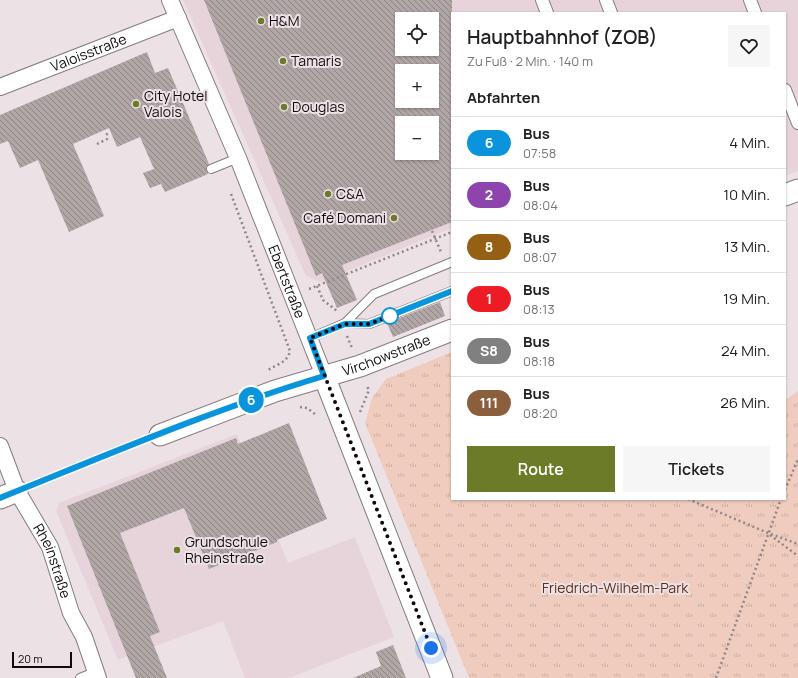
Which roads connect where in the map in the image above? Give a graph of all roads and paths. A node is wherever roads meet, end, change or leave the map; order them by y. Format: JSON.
{"nodes":[{"id":1,"x":170,"y":0,"type":"edge"},
{"id":2,"x":542,"y":0,"type":"edge"},
{"id":3,"x":606,"y":0,"type":"edge"},
{"id":4,"x":750,"y":0,"type":"edge"},
{"id":5,"x":547,"y":12,"type":"edge"},
{"id":6,"x":611,"y":12,"type":"edge"},
{"id":7,"x":755,"y":12,"type":"edge"},
{"id":8,"x":178,"y":18,"type":"junction"},
{"id":9,"x":0,"y":87,"type":"edge"},
{"id":10,"x":786,"y":93,"type":"edge"},
{"id":11,"x":798,"y":123,"type":"edge"},
{"id":12,"x":110,"y":132,"type":"dead end"},
{"id":13,"x":97,"y":144,"type":"dead end"},
{"id":14,"x":238,"y":158,"type":"junction"},
{"id":15,"x":220,"y":165,"type":"junction"},
{"id":16,"x":211,"y":169,"type":"dead end"},
{"id":17,"x":798,"y":190,"type":"edge"},
{"id":18,"x":786,"y":195,"type":"edge"},
{"id":19,"x":451,"y":232,"type":"edge"},
{"id":20,"x":451,"y":262,"type":"edge"},
{"id":21,"x":317,"y":286,"type":"dead end"},
{"id":22,"x":451,"y":291,"type":"edge"},
{"id":23,"x":345,"y":324,"type":"junction"},
{"id":24,"x":451,"y":330,"type":"edge"},
{"id":25,"x":310,"y":338,"type":"junction"},
{"id":26,"x":324,"y":376,"type":"junction"},
{"id":27,"x":275,"y":391,"type":"junction"},
{"id":28,"x":160,"y":434,"type":"dead end"},
{"id":29,"x":0,"y":446,"type":"edge"},
{"id":30,"x":798,"y":459,"type":"edge"},
{"id":31,"x":786,"y":488,"type":"edge"},
{"id":32,"x":9,"y":494,"type":"edge"},
{"id":33,"x":690,"y":500,"type":"edge"},
{"id":34,"x":781,"y":500,"type":"edge"},
{"id":35,"x":768,"y":533,"type":"junction"},
{"id":36,"x":798,"y":544,"type":"edge"},
{"id":37,"x":798,"y":556,"type":"edge"},
{"id":38,"x":96,"y":675,"type":"edge"},
{"id":39,"x":80,"y":678,"type":"edge"},
{"id":40,"x":442,"y":678,"type":"edge"},
{"id":41,"x":716,"y":678,"type":"edge"}],
"edges":[{"from":1,"to":8,"type":"street","name":"Ebertstraße"},
{"from":2,"to":5,"type":"street"},
{"from":3,"to":6,"type":"street"},
{"from":4,"to":7,"type":"street"},
{"from":8,"to":9,"type":"street","name":"Valoisstraße"},
{"from":8,"to":14,"type":"street","name":"Ebertstraße"},
{"from":10,"to":11,"type":"street"},
{"from":12,"to":13,"type":"path"},
{"from":14,"to":15,"type":"lane"},
{"from":14,"to":25,"type":"street","name":"Ebertstraße"},
{"from":15,"to":16,"type":"lane"},
{"from":15,"to":27,"type":"path"},
{"from":17,"to":18,"type":"street"},
{"from":19,"to":21,"type":"path"},
{"from":20,"to":23,"type":"lane"},
{"from":22,"to":23,"type":"lane"},
{"from":23,"to":25,"type":"lane"},
{"from":24,"to":26,"type":"street","name":"Virchowstraße"},
{"from":25,"to":26,"type":"street","name":"Ebertstraße"},
{"from":26,"to":27,"type":"street","name":"Virchowstraße"},
{"from":26,"to":40,"type":"street","name":"Ebertstraße"},
{"from":27,"to":28,"type":"street","name":"Virchowstraße"},
{"from":29,"to":32,"type":"street","name":"Rheinstraße"},
{"from":30,"to":31,"type":"path"},
{"from":32,"to":38,"type":"street","name":"Rheinstraße"},
{"from":33,"to":35,"type":"path"},
{"from":34,"to":35,"type":"path"},
{"from":35,"to":36,"type":"path"},
{"from":35,"to":37,"type":"path"},
{"from":35,"to":41,"type":"path"},
{"from":38,"to":39,"type":"lane"}]}
